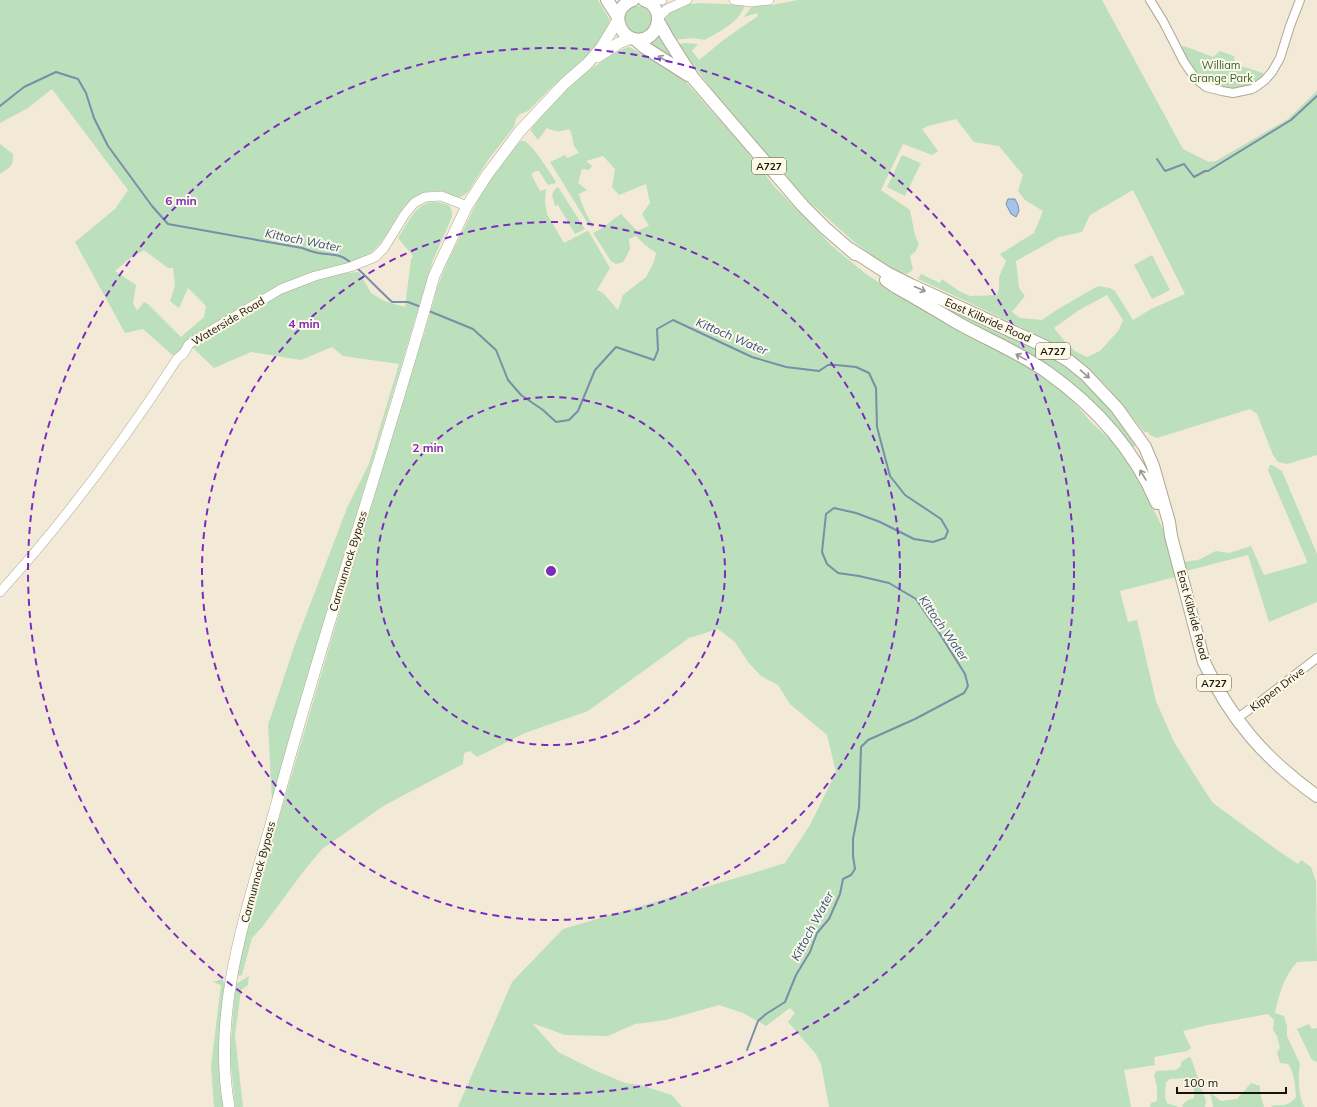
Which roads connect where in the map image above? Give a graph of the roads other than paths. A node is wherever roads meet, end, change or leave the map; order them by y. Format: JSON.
{"nodes":[{"id":1,"x":607,"y":0,"type":"edge"},
{"id":2,"x":633,"y":0,"type":"edge"},
{"id":3,"x":644,"y":0,"type":"edge"},
{"id":4,"x":662,"y":0,"type":"edge"},
{"id":5,"x":687,"y":0,"type":"edge"},
{"id":6,"x":734,"y":0,"type":"edge"},
{"id":7,"x":769,"y":0,"type":"edge"},
{"id":8,"x":1150,"y":0,"type":"edge"},
{"id":9,"x":1300,"y":0,"type":"edge"},
{"id":10,"x":618,"y":18,"type":"junction"},
{"id":11,"x":658,"y":19,"type":"junction"},
{"id":12,"x":633,"y":39,"type":"junction"},
{"id":13,"x":587,"y":64,"type":"junction"},
{"id":14,"x":693,"y":78,"type":"junction"},
{"id":15,"x":467,"y":206,"type":"junction"},
{"id":16,"x":850,"y":249,"type":"junction"},
{"id":17,"x":1145,"y":447,"type":"junction"},
{"id":18,"x":1131,"y":456,"type":"junction"},
{"id":19,"x":1171,"y":536,"type":"junction"},
{"id":20,"x":0,"y":592,"type":"edge"},
{"id":21,"x":1317,"y":658,"type":"edge"},
{"id":22,"x":1236,"y":719,"type":"junction"},
{"id":23,"x":1317,"y":796,"type":"edge"},
{"id":24,"x":229,"y":1107,"type":"edge"}],
"edges":[{"from":1,"to":10,"type":"main road"},
{"from":2,"to":10,"type":"main road"},
{"from":3,"to":4,"type":"street"},
{"from":3,"to":11,"type":"main road","name":"East Kilbride Road"},
{"from":5,"to":11,"type":"street"},
{"from":6,"to":7,"type":"street"},
{"from":8,"to":9,"type":"street"},
{"from":10,"to":12,"type":"main road","name":"East Kilbride Road"},
{"from":10,"to":13,"type":"main road","name":"Carmunnock Bypass"},
{"from":11,"to":12,"type":"main road"},
{"from":11,"to":14,"type":"main road","name":"East Kilbride Road","number":"A727"},
{"from":12,"to":13,"type":"main road","name":"Carmunnock Bypass"},
{"from":14,"to":12,"type":"main road","name":"East Kilbride Road","number":"A727","one_way":true},
{"from":13,"to":15,"type":"main road","name":"Carmunnock Bypass"},
{"from":14,"to":16,"type":"main road","name":"East Kilbride Road","number":"A727"},
{"from":15,"to":20,"type":"street","name":"Waterside Road"},
{"from":15,"to":24,"type":"main road","name":"Carmunnock Bypass"},
{"from":16,"to":17,"type":"main road","name":"East Kilbride Road","number":"A727","one_way":true},
{"from":18,"to":16,"type":"main road","name":"East Kilbride Road","number":"A727","one_way":true},
{"from":17,"to":18,"type":"main road"},
{"from":17,"to":19,"type":"main road","name":"East Kilbride Road","number":"A727"},
{"from":19,"to":18,"type":"main road","name":"East Kilbride Road","number":"A727","one_way":true},
{"from":19,"to":22,"type":"main road","name":"East Kilbride Road","number":"A727"},
{"from":21,"to":22,"type":"street","name":"Kippen Drive"},
{"from":22,"to":23,"type":"main road","name":"East Kilbride Road","number":"A727"}]}
